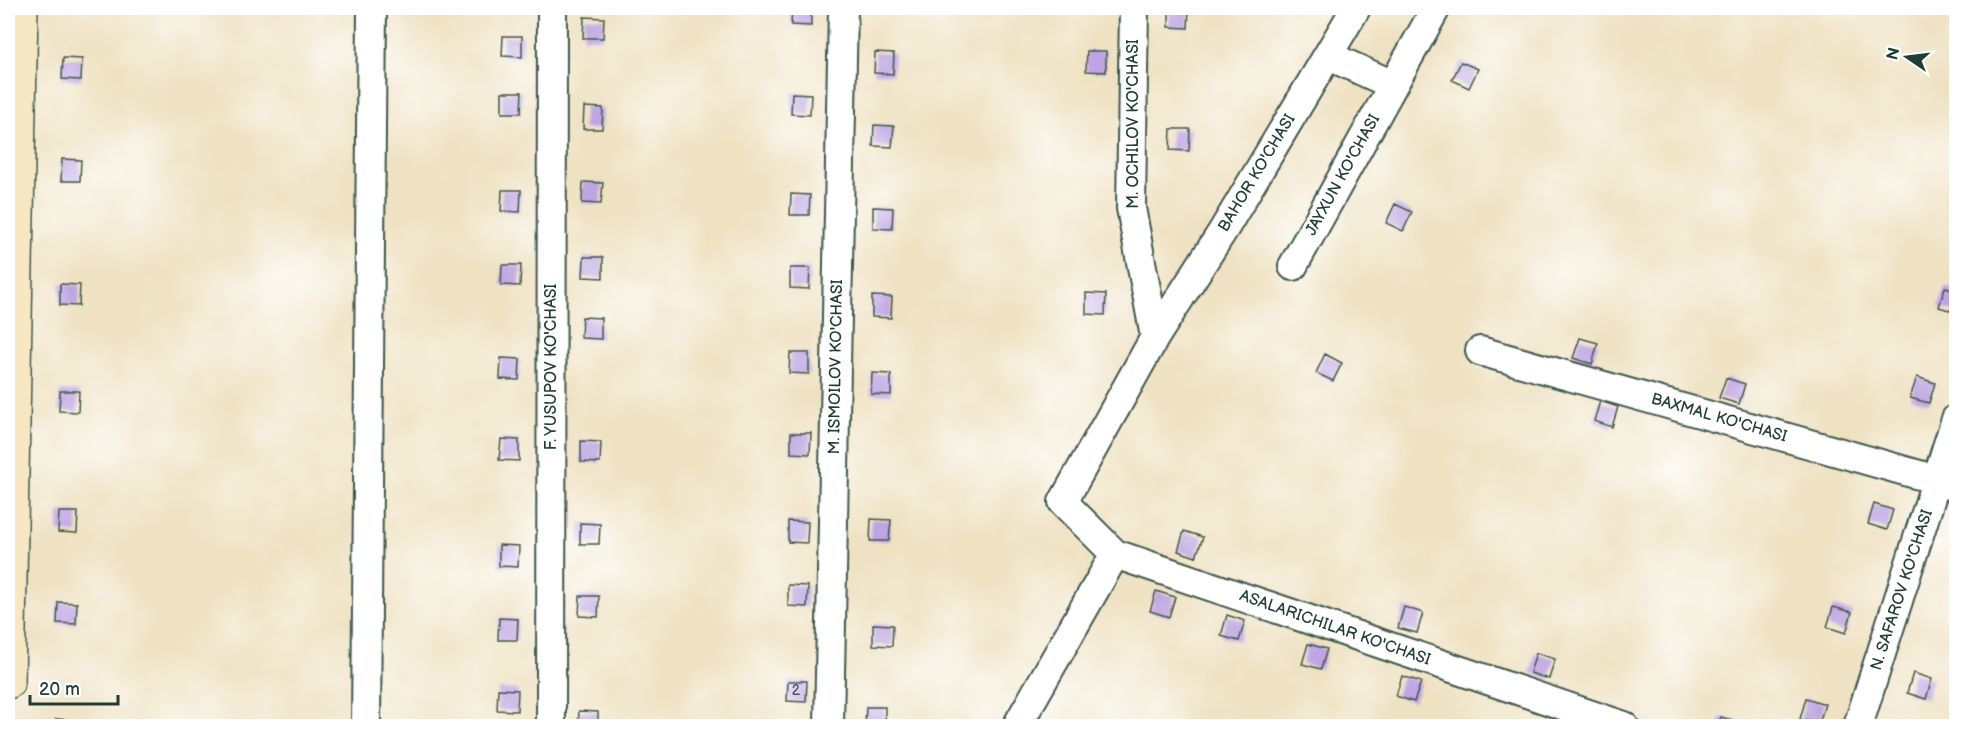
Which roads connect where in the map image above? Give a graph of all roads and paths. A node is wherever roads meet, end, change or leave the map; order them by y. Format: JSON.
{"nodes":[{"id":1,"x":21,"y":8,"type":"edge"},
{"id":2,"x":372,"y":8,"type":"edge"},
{"id":3,"x":552,"y":8,"type":"edge"},
{"id":4,"x":843,"y":8,"type":"edge"},
{"id":5,"x":1134,"y":8,"type":"edge"},
{"id":6,"x":1356,"y":8,"type":"edge"},
{"id":7,"x":1436,"y":8,"type":"edge"},
{"id":8,"x":1329,"y":56,"type":"junction"},
{"id":9,"x":1393,"y":85,"type":"junction"},
{"id":10,"x":1293,"y":266,"type":"dead end"},
{"id":11,"x":1155,"y":337,"type":"junction"},
{"id":12,"x":1480,"y":351,"type":"dead end"},
{"id":13,"x":1956,"y":419,"type":"edge"},
{"id":14,"x":1947,"y":484,"type":"edge"},
{"id":15,"x":1116,"y":554,"type":"junction"},
{"id":16,"x":8,"y":682,"type":"edge"},
{"id":17,"x":366,"y":726,"type":"edge"},
{"id":18,"x":551,"y":726,"type":"edge"},
{"id":19,"x":829,"y":726,"type":"edge"},
{"id":20,"x":1017,"y":726,"type":"edge"},
{"id":21,"x":1624,"y":726,"type":"edge"},
{"id":22,"x":1858,"y":726,"type":"edge"}],
"edges":[{"from":1,"to":16,"type":"street"},
{"from":2,"to":17,"type":"street"},
{"from":3,"to":18,"type":"street","name":"F. YUSUPOV KO'CHASI"},
{"from":4,"to":19,"type":"street","name":"M. ISMOILOV KO'CHASI"},
{"from":5,"to":11,"type":"street","name":"M. OCHILOV KO'CHASI"},
{"from":6,"to":8,"type":"street","name":"BAHOR KO'CHASI"},
{"from":7,"to":9,"type":"street","name":"JAYXUN KO'CHASI"},
{"from":8,"to":9,"type":"street"},
{"from":8,"to":11,"type":"street","name":"BAHOR KO'CHASI"},
{"from":9,"to":10,"type":"street","name":"JAYXUN KO'CHASI"},
{"from":11,"to":15,"type":"street","name":"ASALARICHILAR KO'CHASI"},
{"from":12,"to":14,"type":"street","name":"BAXMAL KO'CHASI"},
{"from":13,"to":14,"type":"street","name":"N. SAFAROV KO'CHASI"},
{"from":14,"to":22,"type":"street","name":"N. SAFAROV KO'CHASI"},
{"from":15,"to":20,"type":"street"},
{"from":15,"to":21,"type":"street","name":"ASALARICHILAR KO'CHASI"}]}
